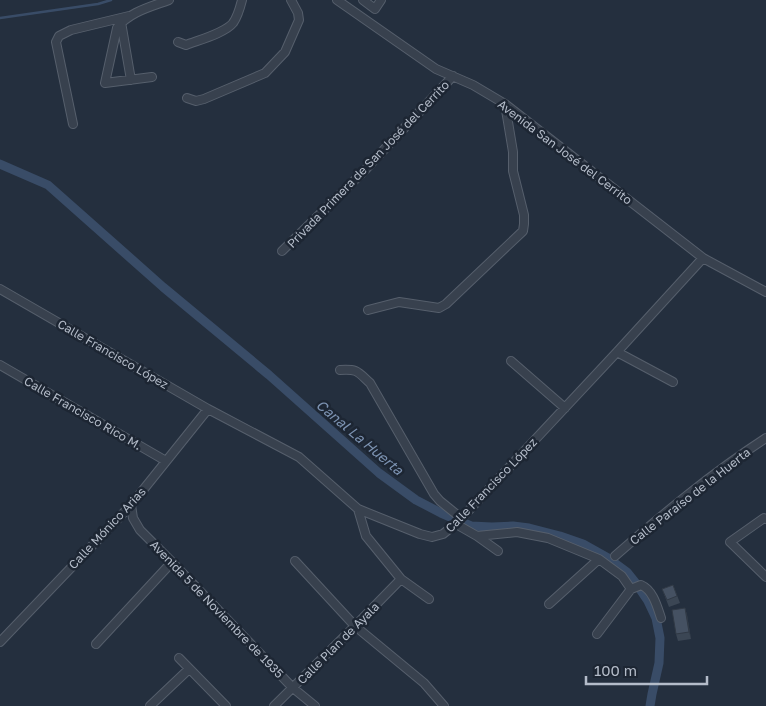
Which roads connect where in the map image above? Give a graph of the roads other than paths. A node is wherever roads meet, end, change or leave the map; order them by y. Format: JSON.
{"nodes":[{"id":1,"x":169,"y":0,"type":"edge"},
{"id":2,"x":242,"y":0,"type":"edge"},
{"id":3,"x":291,"y":0,"type":"edge"},
{"id":4,"x":337,"y":0,"type":"edge"},
{"id":5,"x":363,"y":0,"type":"edge"},
{"id":6,"x":381,"y":0,"type":"edge"},
{"id":7,"x":129,"y":16,"type":"junction"},
{"id":8,"x":121,"y":22,"type":"junction"},
{"id":9,"x":178,"y":42,"type":"dead end"},
{"id":10,"x":453,"y":76,"type":"junction"},
{"id":11,"x":152,"y":77,"type":"dead end"},
{"id":12,"x":131,"y":80,"type":"junction"},
{"id":13,"x":187,"y":98,"type":"dead end"},
{"id":14,"x":505,"y":104,"type":"junction"},
{"id":15,"x":73,"y":124,"type":"dead end"},
{"id":16,"x":282,"y":251,"type":"dead end"},
{"id":17,"x":703,"y":258,"type":"junction"},
{"id":18,"x":0,"y":289,"type":"edge"},
{"id":19,"x":766,"y":290,"type":"edge"},
{"id":20,"x":368,"y":310,"type":"dead end"},
{"id":21,"x":617,"y":352,"type":"junction"},
{"id":22,"x":511,"y":361,"type":"dead end"},
{"id":23,"x":0,"y":365,"type":"edge"},
{"id":24,"x":340,"y":370,"type":"dead end"},
{"id":25,"x":673,"y":382,"type":"dead end"},
{"id":26,"x":565,"y":408,"type":"junction"},
{"id":27,"x":208,"y":409,"type":"junction"},
{"id":28,"x":766,"y":438,"type":"edge"},
{"id":29,"x":166,"y":461,"type":"junction"},
{"id":30,"x":131,"y":504,"type":"junction"},
{"id":31,"x":358,"y":508,"type":"junction"},
{"id":32,"x":766,"y":520,"type":"edge"},
{"id":33,"x":459,"y":521,"type":"junction"},
{"id":34,"x":477,"y":536,"type":"junction"},
{"id":35,"x":498,"y":551,"type":"dead end"},
{"id":36,"x":615,"y":556,"type":"dead end"},
{"id":37,"x":599,"y":558,"type":"junction"},
{"id":38,"x":295,"y":561,"type":"dead end"},
{"id":39,"x":172,"y":562,"type":"junction"},
{"id":40,"x":766,"y":577,"type":"edge"},
{"id":41,"x":401,"y":580,"type":"junction"},
{"id":42,"x":636,"y":587,"type":"junction"},
{"id":43,"x":429,"y":599,"type":"dead end"},
{"id":44,"x":549,"y":604,"type":"dead end"},
{"id":45,"x":661,"y":618,"type":"dead end"},
{"id":46,"x":356,"y":626,"type":"junction"},
{"id":47,"x":597,"y":634,"type":"dead end"},
{"id":48,"x":0,"y":642,"type":"edge"},
{"id":49,"x":96,"y":644,"type":"dead end"},
{"id":50,"x":179,"y":658,"type":"dead end"},
{"id":51,"x":189,"y":670,"type":"junction"},
{"id":52,"x":293,"y":688,"type":"junction"},
{"id":53,"x":223,"y":705,"type":"edge"},
{"id":54,"x":150,"y":706,"type":"edge"},
{"id":55,"x":274,"y":706,"type":"edge"},
{"id":56,"x":315,"y":706,"type":"edge"},
{"id":57,"x":444,"y":706,"type":"edge"}],
"edges":[{"from":1,"to":7,"type":"street"},
{"from":2,"to":9,"type":"street"},
{"from":3,"to":13,"type":"street"},
{"from":4,"to":10,"type":"street","name":"Avenida San José del Cerrito"},
{"from":5,"to":6,"type":"street"},
{"from":7,"to":8,"type":"street"},
{"from":7,"to":15,"type":"street"},
{"from":8,"to":12,"type":"street"},
{"from":8,"to":12,"type":"street"},
{"from":10,"to":14,"type":"street","name":"Avenida San José del Cerrito"},
{"from":10,"to":16,"type":"street","name":"Privada Primera de San José del Cerrito"},
{"from":11,"to":12,"type":"street"},
{"from":14,"to":17,"type":"street","name":"Avenida San José del Cerrito"},
{"from":14,"to":20,"type":"street"},
{"from":17,"to":19,"type":"street","name":"Avenida San José del Cerrito"},
{"from":17,"to":21,"type":"street","name":"Calle Francisco López"},
{"from":18,"to":27,"type":"street","name":"Calle Francisco López"},
{"from":21,"to":25,"type":"street"},
{"from":21,"to":26,"type":"street","name":"Calle Francisco López"},
{"from":22,"to":26,"type":"street"},
{"from":23,"to":29,"type":"street","name":"Calle Francisco Rico M."},
{"from":24,"to":33,"type":"street"},
{"from":26,"to":33,"type":"street","name":"Calle Francisco López"},
{"from":27,"to":29,"type":"street","name":"Calle Mónico Arias"},
{"from":27,"to":31,"type":"street","name":"Calle Francisco López"},
{"from":28,"to":36,"type":"street","name":"Calle Paraíso de la Huerta"},
{"from":29,"to":30,"type":"street","name":"Calle Mónico Arias"},
{"from":30,"to":39,"type":"street","name":"Avenida 5 de Noviembre de 1935"},
{"from":30,"to":48,"type":"street","name":"Calle Mónico Arias"},
{"from":31,"to":33,"type":"street","name":"Calle Francisco López"},
{"from":31,"to":41,"type":"street"},
{"from":32,"to":40,"type":"street"},
{"from":33,"to":34,"type":"street"},
{"from":34,"to":35,"type":"street"},
{"from":34,"to":37,"type":"street"},
{"from":37,"to":42,"type":"street"},
{"from":37,"to":44,"type":"street"},
{"from":38,"to":46,"type":"street"},
{"from":39,"to":49,"type":"street"},
{"from":39,"to":52,"type":"street","name":"Avenida 5 de Noviembre de 1935"},
{"from":41,"to":43,"type":"street"},
{"from":41,"to":46,"type":"street","name":"Calle Plan de Ayala"},
{"from":42,"to":45,"type":"street"},
{"from":42,"to":47,"type":"street"},
{"from":46,"to":52,"type":"street","name":"Calle Plan de Ayala"},
{"from":46,"to":57,"type":"street"},
{"from":50,"to":51,"type":"street"},
{"from":51,"to":53,"type":"street"},
{"from":51,"to":54,"type":"street"},
{"from":52,"to":55,"type":"street","name":"Calle Plan de Ayala"},
{"from":52,"to":56,"type":"street","name":"Avenida 5 de Noviembre de 1935"}]}
